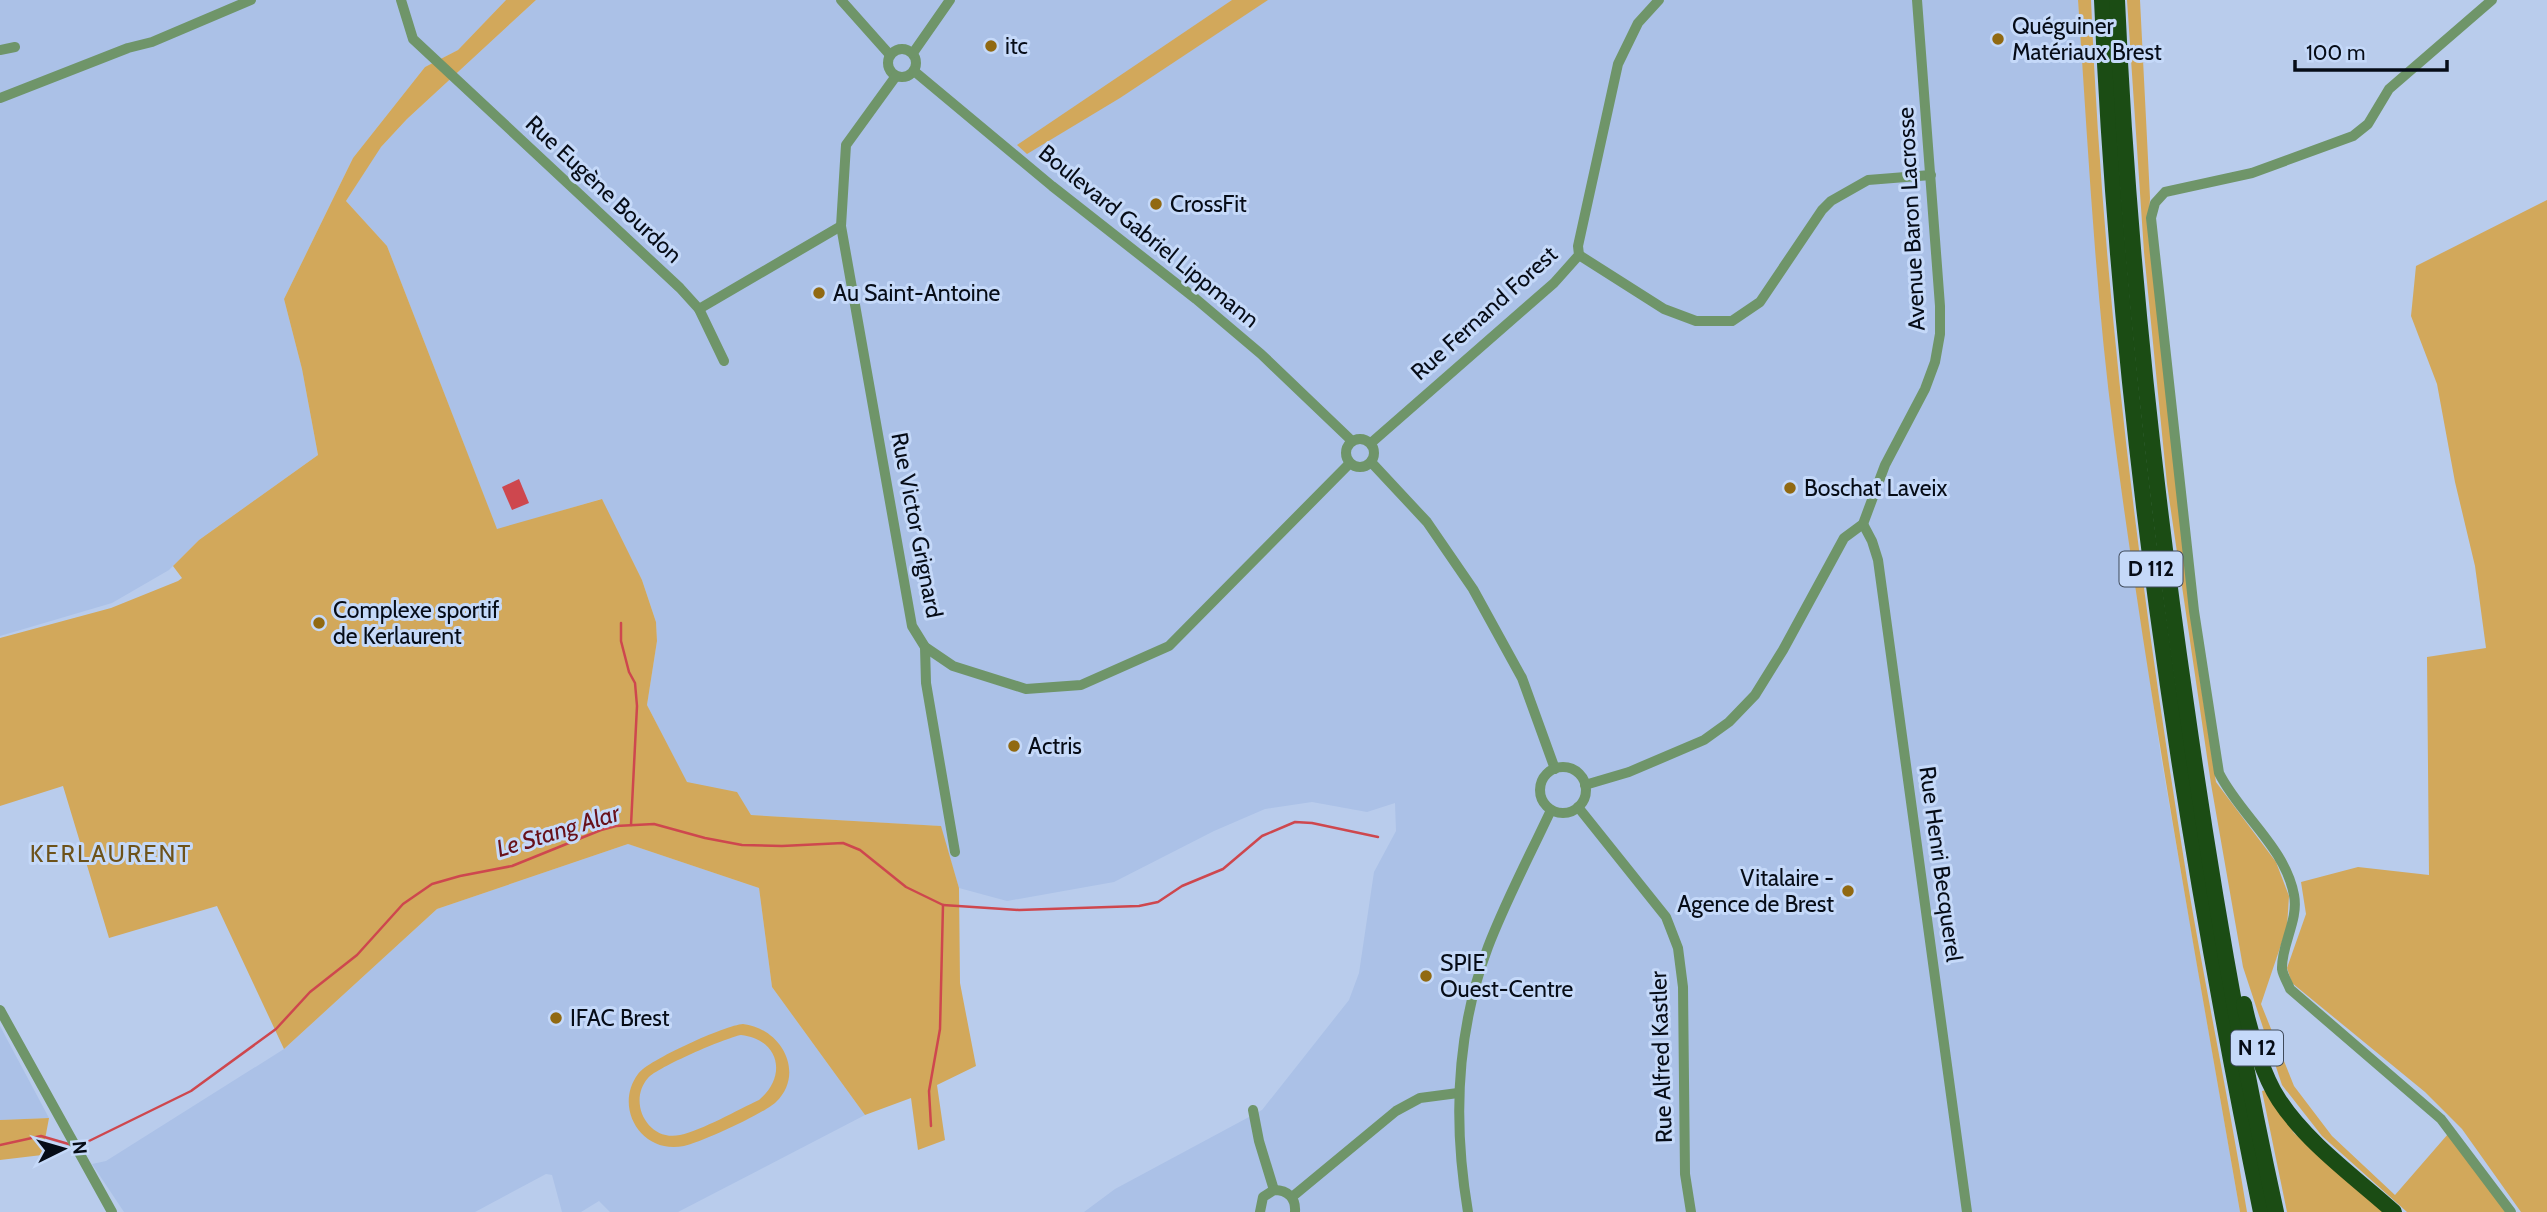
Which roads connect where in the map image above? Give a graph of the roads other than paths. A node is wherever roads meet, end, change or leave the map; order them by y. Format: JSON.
{"nodes":[{"id":1,"x":251,"y":0,"type":"edge"},
{"id":2,"x":401,"y":0,"type":"edge"},
{"id":3,"x":841,"y":0,"type":"edge"},
{"id":4,"x":950,"y":0,"type":"edge"},
{"id":5,"x":1659,"y":0,"type":"edge"},
{"id":6,"x":1917,"y":0,"type":"edge"},
{"id":7,"x":2102,"y":0,"type":"edge"},
{"id":8,"x":2117,"y":0,"type":"edge"},
{"id":9,"x":2492,"y":0,"type":"edge"},
{"id":10,"x":15,"y":47,"type":"dead end"},
{"id":11,"x":0,"y":50,"type":"edge"},
{"id":12,"x":913,"y":53,"type":"junction"},
{"id":13,"x":890,"y":55,"type":"junction"},
{"id":14,"x":914,"y":71,"type":"junction"},
{"id":15,"x":896,"y":76,"type":"junction"},
{"id":16,"x":0,"y":98,"type":"edge"},
{"id":17,"x":1931,"y":174,"type":"junction"},
{"id":18,"x":841,"y":226,"type":"junction"},
{"id":19,"x":1578,"y":255,"type":"junction"},
{"id":20,"x":699,"y":309,"type":"junction"},
{"id":21,"x":724,"y":361,"type":"dead end"},
{"id":22,"x":1352,"y":441,"type":"junction"},
{"id":23,"x":1371,"y":443,"type":"junction"},
{"id":24,"x":1371,"y":462,"type":"junction"},
{"id":25,"x":1350,"y":463,"type":"junction"},
{"id":26,"x":1863,"y":524,"type":"junction"},
{"id":27,"x":925,"y":647,"type":"junction"},
{"id":28,"x":1555,"y":769,"type":"junction"},
{"id":29,"x":1585,"y":785,"type":"junction"},
{"id":30,"x":1578,"y":807,"type":"junction"},
{"id":31,"x":1552,"y":810,"type":"junction"},
{"id":32,"x":2205,"y":837,"type":"junction"},
{"id":33,"x":955,"y":852,"type":"dead end"},
{"id":34,"x":0,"y":1010,"type":"edge"},
{"id":35,"x":1458,"y":1093,"type":"junction"},
{"id":36,"x":1253,"y":1110,"type":"dead end"},
{"id":37,"x":2245,"y":1133,"type":"junction"},
{"id":38,"x":1274,"y":1190,"type":"junction"},
{"id":39,"x":1292,"y":1197,"type":"junction"},
{"id":40,"x":112,"y":1212,"type":"edge"},
{"id":41,"x":1260,"y":1212,"type":"edge"},
{"id":42,"x":1295,"y":1212,"type":"edge"},
{"id":43,"x":1468,"y":1212,"type":"edge"},
{"id":44,"x":1691,"y":1212,"type":"edge"},
{"id":45,"x":1967,"y":1212,"type":"edge"},
{"id":46,"x":2255,"y":1212,"type":"edge"},
{"id":47,"x":2260,"y":1212,"type":"edge"},
{"id":48,"x":2276,"y":1212,"type":"edge"},
{"id":49,"x":2394,"y":1212,"type":"edge"},
{"id":50,"x":2511,"y":1212,"type":"edge"}],
"edges":[{"from":1,"to":16,"type":"street"},
{"from":2,"to":20,"type":"street","name":"Rue Eugène Bourdon"},
{"from":3,"to":13,"type":"street"},
{"from":4,"to":12,"type":"street"},
{"from":5,"to":19,"type":"street","name":"Rue Fernand Forest"},
{"from":6,"to":17,"type":"street","name":"Avenue Baron Lacrosse"},
{"from":7,"to":37,"type":"highway","number":"D 112"},
{"from":8,"to":32,"type":"highway","number":"D 112"},
{"from":9,"to":50,"type":"street"},
{"from":10,"to":11,"type":"street"},
{"from":12,"to":13,"type":"street"},
{"from":12,"to":14,"type":"street"},
{"from":13,"to":15,"type":"street"},
{"from":14,"to":15,"type":"street"},
{"from":14,"to":22,"type":"street","name":"Boulevard Gabriel Lippmann"},
{"from":15,"to":18,"type":"street","name":"Rue Victor Grignard"},
{"from":17,"to":19,"type":"street"},
{"from":17,"to":26,"type":"street","name":"Avenue Baron Lacrosse"},
{"from":18,"to":20,"type":"street"},
{"from":18,"to":27,"type":"street","name":"Rue Victor Grignard"},
{"from":19,"to":23,"type":"street","name":"Rue Fernand Forest"},
{"from":20,"to":21,"type":"street","name":"Rue Eugène Bourdon"},
{"from":22,"to":23,"type":"street"},
{"from":22,"to":25,"type":"street"},
{"from":23,"to":24,"type":"street"},
{"from":24,"to":25,"type":"street"},
{"from":24,"to":28,"type":"street"},
{"from":25,"to":27,"type":"street","name":"Rue Victor Grignard"},
{"from":26,"to":29,"type":"street","name":"Avenue Baron Lacrosse"},
{"from":26,"to":45,"type":"street","name":"Rue Henri Becquerel"},
{"from":27,"to":33,"type":"street"},
{"from":28,"to":29,"type":"street"},
{"from":28,"to":31,"type":"street"},
{"from":29,"to":30,"type":"street"},
{"from":30,"to":31,"type":"street"},
{"from":30,"to":44,"type":"street","name":"Rue Alfred Kastler"},
{"from":31,"to":35,"type":"street"},
{"from":32,"to":48,"type":"highway","number":"D 112"},
{"from":32,"to":49,"type":"highway","number":"N 12"},
{"from":34,"to":40,"type":"street"},
{"from":35,"to":39,"type":"street"},
{"from":35,"to":43,"type":"street"},
{"from":36,"to":38,"type":"street"},
{"from":37,"to":46,"type":"highway"},
{"from":37,"to":47,"type":"highway"},
{"from":38,"to":39,"type":"street"},
{"from":38,"to":41,"type":"street"},
{"from":39,"to":42,"type":"street"}]}
